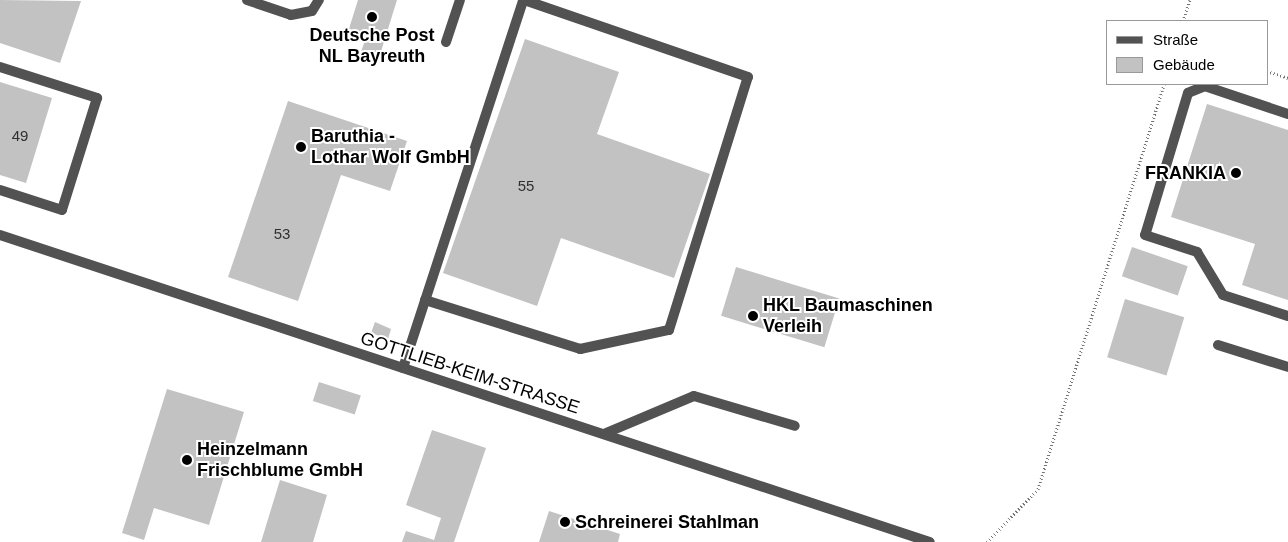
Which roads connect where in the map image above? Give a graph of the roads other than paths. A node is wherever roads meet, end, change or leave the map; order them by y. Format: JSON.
{"nodes":[{"id":1,"x":246,"y":0,"type":"edge"},
{"id":2,"x":319,"y":0,"type":"edge"},
{"id":3,"x":460,"y":0,"type":"edge"},
{"id":4,"x":524,"y":0,"type":"edge"},
{"id":5,"x":446,"y":42,"type":"dead end"},
{"id":6,"x":0,"y":67,"type":"edge"},
{"id":7,"x":1288,"y":114,"type":"edge"},
{"id":8,"x":0,"y":190,"type":"edge"},
{"id":9,"x":0,"y":235,"type":"edge"},
{"id":10,"x":425,"y":300,"type":"junction"},
{"id":11,"x":1288,"y":316,"type":"edge"},
{"id":12,"x":1218,"y":345,"type":"dead end"},
{"id":13,"x":1288,"y":367,"type":"edge"},
{"id":14,"x":403,"y":368,"type":"junction"},
{"id":15,"x":795,"y":426,"type":"dead end"},
{"id":16,"x":606,"y":433,"type":"junction"},
{"id":17,"x":930,"y":542,"type":"edge"}],
"edges":[{"from":1,"to":2,"type":"street"},
{"from":3,"to":5,"type":"street"},
{"from":4,"to":10,"type":"street"},
{"from":4,"to":10,"type":"street"},
{"from":6,"to":8,"type":"street"},
{"from":7,"to":11,"type":"street"},
{"from":9,"to":14,"type":"street","name":"GOTTLIEB-KEIM-STRASSE"},
{"from":10,"to":14,"type":"street"},
{"from":12,"to":13,"type":"street"},
{"from":14,"to":16,"type":"street","name":"GOTTLIEB-KEIM-STRASSE"},
{"from":15,"to":16,"type":"street"},
{"from":16,"to":17,"type":"street","name":"GOTTLIEB-KEIM-STRASSE"}]}
